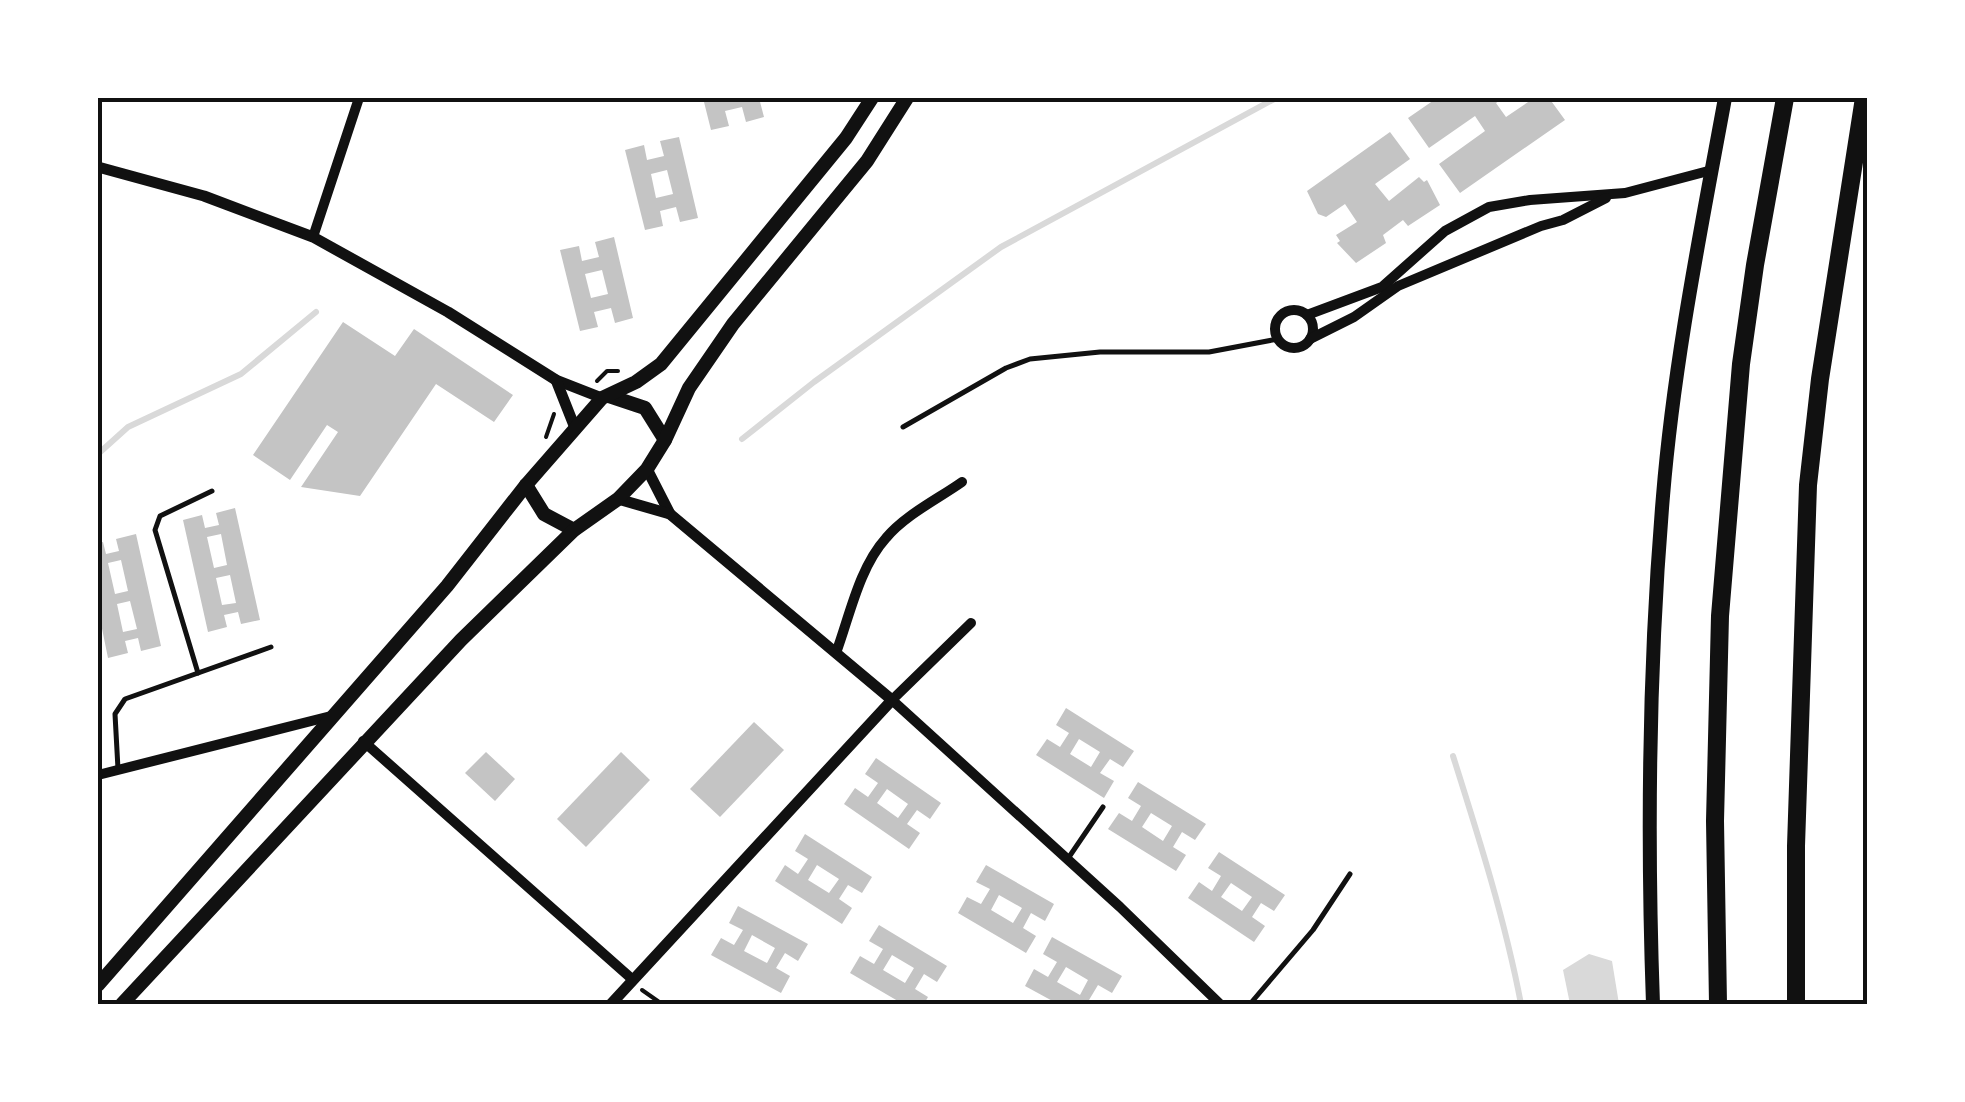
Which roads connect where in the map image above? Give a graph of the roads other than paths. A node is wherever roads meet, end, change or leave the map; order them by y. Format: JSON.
{"nodes":[{"id":1,"x":360,"y":98,"type":"edge"},
{"id":2,"x":872,"y":98,"type":"edge"},
{"id":3,"x":907,"y":98,"type":"edge"},
{"id":4,"x":1724,"y":98,"type":"edge"},
{"id":5,"x":1785,"y":98,"type":"edge"},
{"id":6,"x":1864,"y":98,"type":"edge"},
{"id":7,"x":98,"y":168,"type":"edge"},
{"id":8,"x":1712,"y":170,"type":"junction"},
{"id":9,"x":1611,"y":195,"type":"junction"},
{"id":10,"x":312,"y":237,"type":"junction"},
{"id":11,"x":1307,"y":315,"type":"junction"},
{"id":12,"x":1278,"y":339,"type":"junction"},
{"id":13,"x":1310,"y":339,"type":"junction"},
{"id":14,"x":556,"y":380,"type":"junction"},
{"id":15,"x":605,"y":397,"type":"junction"},
{"id":16,"x":903,"y":427,"type":"dead end"},
{"id":17,"x":575,"y":428,"type":"junction"},
{"id":18,"x":665,"y":440,"type":"junction"},
{"id":19,"x":648,"y":469,"type":"junction"},
{"id":20,"x":962,"y":482,"type":"dead end"},
{"id":21,"x":526,"y":485,"type":"junction"},
{"id":22,"x":212,"y":491,"type":"dead end"},
{"id":23,"x":618,"y":500,"type":"junction"},
{"id":24,"x":670,"y":514,"type":"junction"},
{"id":25,"x":574,"y":530,"type":"junction"},
{"id":26,"x":971,"y":623,"type":"dead end"},
{"id":27,"x":271,"y":647,"type":"dead end"},
{"id":28,"x":836,"y":653,"type":"junction"},
{"id":29,"x":198,"y":673,"type":"junction"},
{"id":30,"x":892,"y":700,"type":"junction"},
{"id":31,"x":336,"y":715,"type":"junction"},
{"id":32,"x":364,"y":741,"type":"junction"},
{"id":33,"x":118,"y":769,"type":"junction"},
{"id":34,"x":98,"y":775,"type":"edge"},
{"id":35,"x":1103,"y":807,"type":"dead end"},
{"id":36,"x":1067,"y":859,"type":"junction"},
{"id":37,"x":1350,"y":874,"type":"dead end"},
{"id":38,"x":632,"y":980,"type":"junction"},
{"id":39,"x":98,"y":986,"type":"edge"},
{"id":40,"x":122,"y":1004,"type":"edge"},
{"id":41,"x":611,"y":1004,"type":"edge"},
{"id":42,"x":1220,"y":1004,"type":"edge"},
{"id":43,"x":1250,"y":1004,"type":"edge"},
{"id":44,"x":1654,"y":1004,"type":"edge"},
{"id":45,"x":1718,"y":1004,"type":"edge"},
{"id":46,"x":1796,"y":1004,"type":"edge"}],
"edges":[{"from":1,"to":10,"type":"street"},
{"from":2,"to":15,"type":"main road"},
{"from":3,"to":18,"type":"main road"},
{"from":4,"to":8,"type":"main road"},
{"from":5,"to":45,"type":"highway"},
{"from":6,"to":46,"type":"highway"},
{"from":7,"to":10,"type":"street"},
{"from":8,"to":9,"type":"street"},
{"from":8,"to":44,"type":"main road"},
{"from":9,"to":11,"type":"street"},
{"from":9,"to":13,"type":"street"},
{"from":10,"to":14,"type":"street"},
{"from":11,"to":12,"type":"street"},
{"from":11,"to":13,"type":"street"},
{"from":12,"to":13,"type":"street"},
{"from":12,"to":16,"type":"lane"},
{"from":14,"to":15,"type":"street"},
{"from":14,"to":17,"type":"street"},
{"from":15,"to":17,"type":"main road"},
{"from":15,"to":18,"type":"main road"},
{"from":17,"to":21,"type":"main road"},
{"from":18,"to":19,"type":"main road"},
{"from":19,"to":23,"type":"main road"},
{"from":19,"to":24,"type":"street"},
{"from":20,"to":28,"type":"street"},
{"from":21,"to":25,"type":"main road"},
{"from":21,"to":31,"type":"main road"},
{"from":22,"to":29,"type":"lane"},
{"from":23,"to":24,"type":"street"},
{"from":23,"to":25,"type":"main road"},
{"from":24,"to":28,"type":"street"},
{"from":25,"to":32,"type":"main road"},
{"from":26,"to":30,"type":"street"},
{"from":27,"to":29,"type":"lane"},
{"from":28,"to":30,"type":"street"},
{"from":29,"to":33,"type":"lane"},
{"from":30,"to":36,"type":"street"},
{"from":30,"to":38,"type":"street"},
{"from":31,"to":33,"type":"street"},
{"from":31,"to":39,"type":"main road"},
{"from":32,"to":38,"type":"street"},
{"from":32,"to":40,"type":"main road"},
{"from":33,"to":34,"type":"street"},
{"from":35,"to":36,"type":"lane"},
{"from":36,"to":42,"type":"street"},
{"from":37,"to":43,"type":"lane"},
{"from":38,"to":41,"type":"street"}]}
